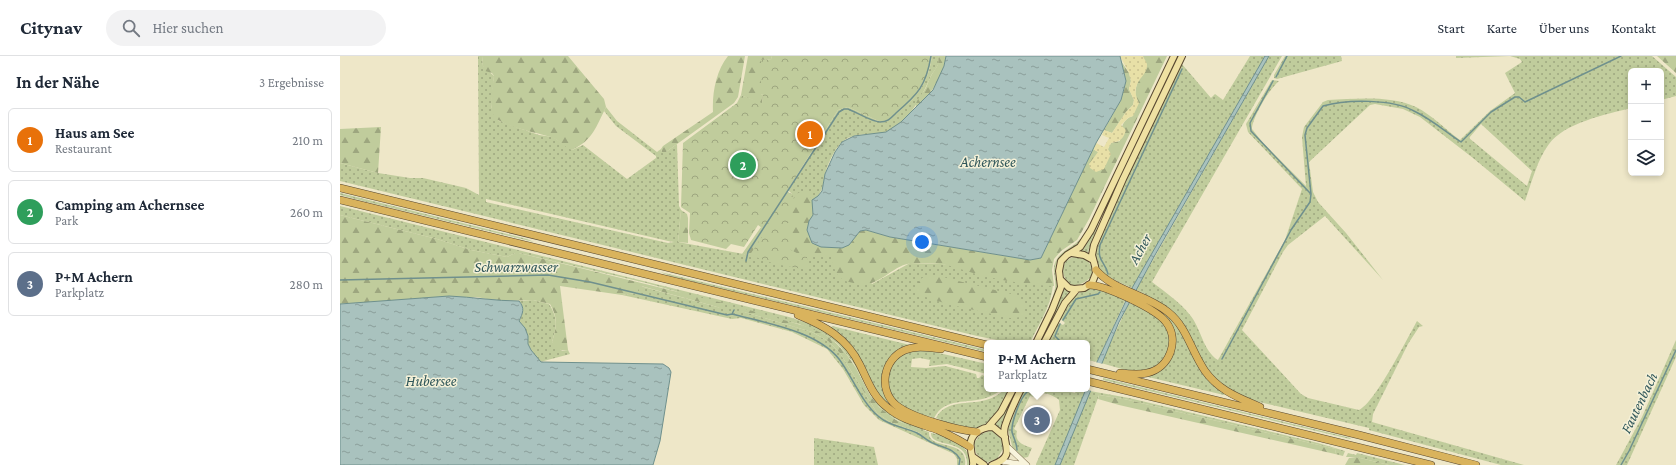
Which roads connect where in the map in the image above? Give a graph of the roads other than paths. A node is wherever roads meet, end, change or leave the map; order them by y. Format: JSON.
{"nodes":[{"id":1,"x":1174,"y":56,"type":"edge"},
{"id":2,"x":1182,"y":56,"type":"edge"},
{"id":3,"x":340,"y":188,"type":"edge"},
{"id":4,"x":340,"y":200,"type":"edge"},
{"id":5,"x":1072,"y":253,"type":"junction"},
{"id":6,"x":1093,"y":260,"type":"junction"},
{"id":7,"x":1096,"y":270,"type":"junction"},
{"id":8,"x":1060,"y":279,"type":"junction"},
{"id":9,"x":1089,"y":285,"type":"junction"},
{"id":10,"x":1077,"y":290,"type":"junction"},
{"id":11,"x":1123,"y":292,"type":"junction"},
{"id":12,"x":1139,"y":300,"type":"junction"},
{"id":13,"x":777,"y":306,"type":"junction"},
{"id":14,"x":1037,"y":340,"type":"edge"},
{"id":15,"x":1046,"y":340,"type":"edge"},
{"id":16,"x":984,"y":344,"type":"edge"},
{"id":17,"x":965,"y":352,"type":"junction"},
{"id":18,"x":984,"y":356,"type":"edge"},
{"id":19,"x":1090,"y":370,"type":"edge"},
{"id":20,"x":1104,"y":373,"type":"junction"},
{"id":21,"x":1090,"y":382,"type":"edge"},
{"id":22,"x":1011,"y":392,"type":"edge"},
{"id":23,"x":1020,"y":392,"type":"edge"},
{"id":24,"x":1275,"y":414,"type":"junction"},
{"id":25,"x":933,"y":425,"type":"junction"},
{"id":26,"x":988,"y":428,"type":"junction"},
{"id":27,"x":977,"y":432,"type":"junction"},
{"id":28,"x":1005,"y":437,"type":"junction"},
{"id":29,"x":970,"y":447,"type":"junction"},
{"id":30,"x":1008,"y":447,"type":"junction"},
{"id":31,"x":973,"y":458,"type":"junction"},
{"id":32,"x":1001,"y":461,"type":"junction"},
{"id":33,"x":973,"y":465,"type":"edge"},
{"id":34,"x":984,"y":465,"type":"edge"},
{"id":35,"x":992,"y":465,"type":"edge"},
{"id":36,"x":1027,"y":465,"type":"edge"},
{"id":37,"x":1431,"y":465,"type":"edge"},
{"id":38,"x":1476,"y":465,"type":"edge"}],
"edges":[{"from":1,"to":5,"type":"main road"},
{"from":2,"to":6,"type":"main road"},
{"from":3,"to":16,"type":"highway"},
{"from":4,"to":13,"type":"highway"},
{"from":5,"to":6,"type":"main road"},
{"from":5,"to":8,"type":"main road"},
{"from":6,"to":7,"type":"main road"},
{"from":7,"to":9,"type":"main road"},
{"from":7,"to":11,"type":"highway"},
{"from":8,"to":10,"type":"main road"},
{"from":8,"to":14,"type":"main road"},
{"from":9,"to":10,"type":"main road"},
{"from":9,"to":11,"type":"highway"},
{"from":10,"to":15,"type":"main road"},
{"from":11,"to":12,"type":"highway"},
{"from":12,"to":20,"type":"highway"},
{"from":12,"to":24,"type":"highway"},
{"from":13,"to":17,"type":"highway"},
{"from":13,"to":25,"type":"highway"},
{"from":17,"to":18,"type":"highway"},
{"from":17,"to":25,"type":"highway"},
{"from":19,"to":20,"type":"highway"},
{"from":20,"to":24,"type":"highway"},
{"from":21,"to":37,"type":"highway"},
{"from":22,"to":26,"type":"main road"},
{"from":23,"to":28,"type":"main road"},
{"from":24,"to":38,"type":"highway"},
{"from":25,"to":27,"type":"highway"},
{"from":25,"to":29,"type":"highway"},
{"from":26,"to":27,"type":"main road"},
{"from":26,"to":28,"type":"main road"},
{"from":27,"to":29,"type":"main road"},
{"from":28,"to":30,"type":"main road"},
{"from":29,"to":31,"type":"main road"},
{"from":30,"to":32,"type":"main road"},
{"from":30,"to":36,"type":"street"},
{"from":31,"to":33,"type":"main road"},
{"from":31,"to":34,"type":"main road"},
{"from":32,"to":35,"type":"main road"},
{"from":32,"to":36,"type":"street"}]}
